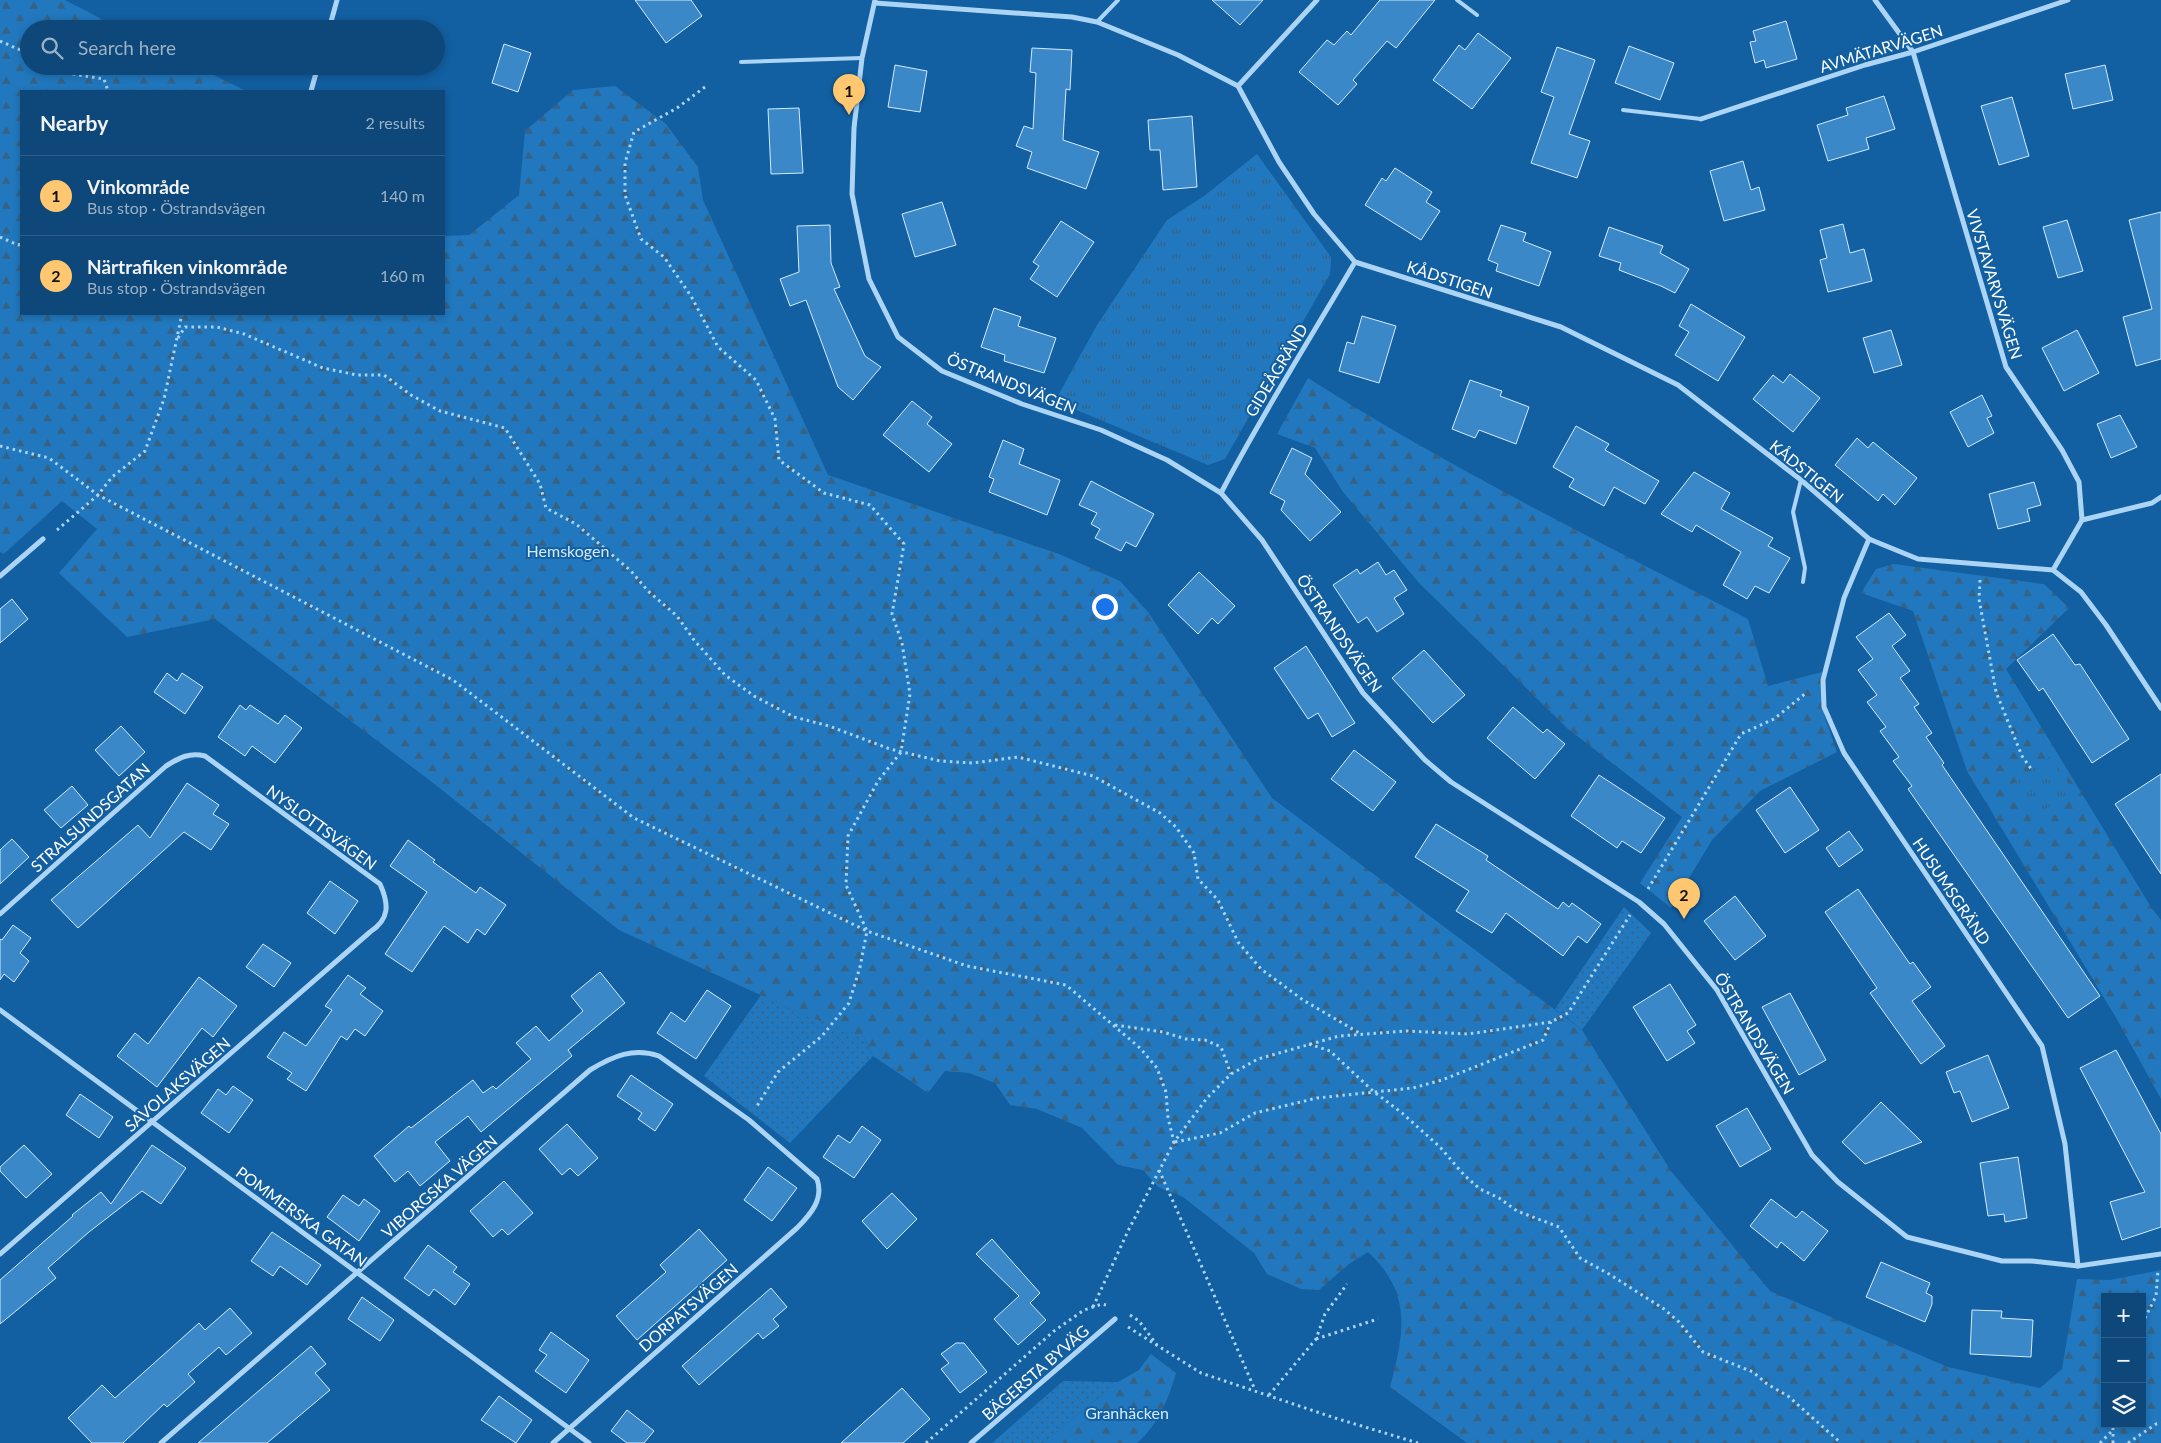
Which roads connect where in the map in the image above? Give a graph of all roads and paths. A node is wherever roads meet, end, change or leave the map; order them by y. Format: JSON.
{"nodes":[{"id":1,"x":337,"y":0,"type":"edge"},
{"id":2,"x":1118,"y":0,"type":"edge"},
{"id":3,"x":1317,"y":0,"type":"edge"},
{"id":4,"x":1456,"y":0,"type":"edge"},
{"id":5,"x":1875,"y":0,"type":"edge"},
{"id":6,"x":2068,"y":0,"type":"edge"},
{"id":7,"x":875,"y":1,"type":"edge"},
{"id":8,"x":1477,"y":15,"type":"dead end"},
{"id":9,"x":331,"y":20,"type":"edge"},
{"id":10,"x":1097,"y":22,"type":"junction"},
{"id":11,"x":0,"y":42,"type":"edge"},
{"id":12,"x":20,"y":50,"type":"edge"},
{"id":13,"x":1913,"y":52,"type":"junction"},
{"id":14,"x":862,"y":58,"type":"junction"},
{"id":15,"x":741,"y":62,"type":"dead end"},
{"id":16,"x":79,"y":75,"type":"edge"},
{"id":17,"x":315,"y":75,"type":"edge"},
{"id":18,"x":1238,"y":86,"type":"junction"},
{"id":19,"x":705,"y":87,"type":"dead end"},
{"id":20,"x":108,"y":90,"type":"edge"},
{"id":21,"x":311,"y":90,"type":"edge"},
{"id":22,"x":1623,"y":110,"type":"dead end"},
{"id":23,"x":1701,"y":119,"type":"joint"},
{"id":24,"x":0,"y":237,"type":"edge"},
{"id":25,"x":20,"y":244,"type":"edge"},
{"id":26,"x":1355,"y":262,"type":"junction"},
{"id":27,"x":182,"y":315,"type":"edge"},
{"id":28,"x":178,"y":338,"type":"junction"},
{"id":29,"x":0,"y":446,"type":"edge"},
{"id":30,"x":1801,"y":480,"type":"junction"},
{"id":31,"x":1221,"y":493,"type":"junction"},
{"id":32,"x":98,"y":495,"type":"junction"},
{"id":33,"x":2161,"y":497,"type":"edge"},
{"id":34,"x":2082,"y":520,"type":"junction"},
{"id":35,"x":1869,"y":539,"type":"junction"},
{"id":36,"x":43,"y":540,"type":"joint"},
{"id":37,"x":1981,"y":565,"type":"junction"},
{"id":38,"x":2053,"y":570,"type":"junction"},
{"id":39,"x":0,"y":576,"type":"edge"},
{"id":40,"x":1803,"y":582,"type":"dead end"},
{"id":41,"x":1823,"y":680,"type":"junction"},
{"id":42,"x":2161,"y":708,"type":"edge"},
{"id":43,"x":901,"y":752,"type":"junction"},
{"id":44,"x":205,"y":756,"type":"joint"},
{"id":45,"x":2032,"y":770,"type":"dead end"},
{"id":46,"x":1639,"y":902,"type":"junction"},
{"id":47,"x":0,"y":914,"type":"edge"},
{"id":48,"x":867,"y":931,"type":"junction"},
{"id":49,"x":370,"y":932,"type":"joint"},
{"id":50,"x":0,"y":1010,"type":"edge"},
{"id":51,"x":1551,"y":1022,"type":"junction"},
{"id":52,"x":1114,"y":1025,"type":"junction"},
{"id":53,"x":1361,"y":1034,"type":"junction"},
{"id":54,"x":1309,"y":1044,"type":"junction"},
{"id":55,"x":1231,"y":1074,"type":"junction"},
{"id":56,"x":1372,"y":1091,"type":"junction"},
{"id":57,"x":749,"y":1120,"type":"junction"},
{"id":58,"x":153,"y":1122,"type":"junction"},
{"id":59,"x":1174,"y":1142,"type":"junction"},
{"id":60,"x":1158,"y":1170,"type":"junction"},
{"id":61,"x":0,"y":1254,"type":"edge"},
{"id":62,"x":2161,"y":1254,"type":"edge"},
{"id":63,"x":2159,"y":1264,"type":"dead end"},
{"id":64,"x":2078,"y":1266,"type":"junction"},
{"id":65,"x":358,"y":1273,"type":"junction"},
{"id":66,"x":1347,"y":1284,"type":"dead end"},
{"id":67,"x":1108,"y":1306,"type":"dead end"},
{"id":68,"x":1094,"y":1307,"type":"junction"},
{"id":69,"x":1128,"y":1313,"type":"dead end"},
{"id":70,"x":2146,"y":1316,"type":"edge"},
{"id":71,"x":1115,"y":1319,"type":"joint"},
{"id":72,"x":1378,"y":1319,"type":"dead end"},
{"id":73,"x":1316,"y":1339,"type":"junction"},
{"id":74,"x":1159,"y":1346,"type":"junction"},
{"id":75,"x":1256,"y":1391,"type":"junction"},
{"id":76,"x":1269,"y":1394,"type":"junction"},
{"id":77,"x":2161,"y":1423,"type":"edge"},
{"id":78,"x":570,"y":1429,"type":"junction"},
{"id":79,"x":2113,"y":1430,"type":"joint"},
{"id":80,"x":160,"y":1443,"type":"edge"},
{"id":81,"x":553,"y":1443,"type":"edge"},
{"id":82,"x":589,"y":1443,"type":"edge"},
{"id":83,"x":926,"y":1443,"type":"edge"},
{"id":84,"x":971,"y":1443,"type":"edge"},
{"id":85,"x":1418,"y":1443,"type":"edge"},
{"id":86,"x":1841,"y":1443,"type":"edge"},
{"id":87,"x":2100,"y":1443,"type":"edge"},
{"id":88,"x":2113,"y":1443,"type":"edge"},
{"id":89,"x":2128,"y":1443,"type":"edge"}],
"edges":[{"from":1,"to":9,"type":"street"},
{"from":2,"to":10,"type":"lane"},
{"from":3,"to":18,"type":"street"},
{"from":4,"to":8,"type":"lane"},
{"from":5,"to":13,"type":"street","name":"VIVSTAVARVSVÄGEN"},
{"from":6,"to":13,"type":"street","name":"AVMÄTARVÄGEN"},
{"from":7,"to":10,"type":"street"},
{"from":7,"to":14,"type":"street","name":"ÖSTRANDSVÄGEN"},
{"from":10,"to":18,"type":"street"},
{"from":11,"to":12,"type":"path"},
{"from":13,"to":23,"type":"street","name":"AVMÄTARVÄGEN"},
{"from":13,"to":34,"type":"street","name":"VIVSTAVARVSVÄGEN"},
{"from":14,"to":15,"type":"lane"},
{"from":14,"to":31,"type":"street","name":"ÖSTRANDSVÄGEN"},
{"from":16,"to":20,"type":"path"},
{"from":17,"to":21,"type":"street"},
{"from":18,"to":26,"type":"street"},
{"from":19,"to":43,"type":"path"},
{"from":22,"to":23,"type":"lane"},
{"from":24,"to":25,"type":"path"},
{"from":26,"to":30,"type":"street","name":"KÅDSTIGEN"},
{"from":26,"to":31,"type":"street","name":"GIDEÅGRÄND"},
{"from":27,"to":28,"type":"path"},
{"from":28,"to":32,"type":"path"},
{"from":28,"to":43,"type":"path"},
{"from":29,"to":32,"type":"path"},
{"from":30,"to":35,"type":"street","name":"KÅDSTIGEN"},
{"from":30,"to":40,"type":"lane"},
{"from":31,"to":46,"type":"street","name":"ÖSTRANDSVÄGEN"},
{"from":32,"to":36,"type":"path"},
{"from":32,"to":48,"type":"path"},
{"from":33,"to":34,"type":"street"},
{"from":34,"to":38,"type":"street"},
{"from":35,"to":37,"type":"street","name":"KÅDSTIGEN"},
{"from":35,"to":41,"type":"street","name":"HUSUMSGRÄND"},
{"from":36,"to":39,"type":"street"},
{"from":37,"to":38,"type":"street","name":"KÅDSTIGEN"},
{"from":37,"to":45,"type":"path"},
{"from":38,"to":42,"type":"street"},
{"from":41,"to":46,"type":"path"},
{"from":41,"to":64,"type":"street","name":"HUSUMSGRÄND"},
{"from":43,"to":48,"type":"path"},
{"from":43,"to":53,"type":"path"},
{"from":44,"to":47,"type":"street","name":"STRALSUNDSGATAN"},
{"from":44,"to":49,"type":"street","name":"NYSLOTTSVÄGEN"},
{"from":46,"to":51,"type":"path"},
{"from":46,"to":64,"type":"street","name":"ÖSTRANDSVÄGEN"},
{"from":48,"to":52,"type":"path"},
{"from":48,"to":57,"type":"path"},
{"from":49,"to":58,"type":"street","name":"SAVOLAKSVÄGEN"},
{"from":50,"to":58,"type":"street","name":"POMMERSKA GATAN"},
{"from":51,"to":53,"type":"path"},
{"from":51,"to":56,"type":"path"},
{"from":52,"to":55,"type":"path"},
{"from":52,"to":59,"type":"path"},
{"from":53,"to":54,"type":"path"},
{"from":54,"to":55,"type":"path"},
{"from":54,"to":56,"type":"path"},
{"from":55,"to":59,"type":"path"},
{"from":56,"to":59,"type":"path"},
{"from":56,"to":86,"type":"path"},
{"from":57,"to":65,"type":"street","name":"VIBORGSKA VÄGEN"},
{"from":57,"to":78,"type":"street","name":"DORPATSVÄGEN"},
{"from":58,"to":61,"type":"street","name":"SAVOLAKSVÄGEN"},
{"from":58,"to":65,"type":"street","name":"POMMERSKA GATAN"},
{"from":59,"to":60,"type":"path"},
{"from":60,"to":68,"type":"path"},
{"from":60,"to":75,"type":"path"},
{"from":62,"to":64,"type":"street","name":"ÖSTRANDSVÄGEN"},
{"from":63,"to":70,"type":"path"},
{"from":65,"to":78,"type":"street","name":"POMMERSKA GATAN"},
{"from":65,"to":80,"type":"street","name":"VIBORGSKA VÄGEN"},
{"from":66,"to":73,"type":"path"},
{"from":67,"to":68,"type":"path"},
{"from":68,"to":83,"type":"path"},
{"from":69,"to":74,"type":"path"},
{"from":71,"to":74,"type":"path"},
{"from":71,"to":84,"type":"street","name":"BÄGERSTA BYVÄG"},
{"from":72,"to":73,"type":"path"},
{"from":73,"to":76,"type":"path"},
{"from":74,"to":75,"type":"path"},
{"from":75,"to":76,"type":"path"},
{"from":76,"to":85,"type":"path"},
{"from":77,"to":89,"type":"path"},
{"from":78,"to":81,"type":"street","name":"DORPATSVÄGEN"},
{"from":78,"to":82,"type":"street","name":"POMMERSKA GATAN"},
{"from":79,"to":87,"type":"path"},
{"from":79,"to":88,"type":"path"}]}
